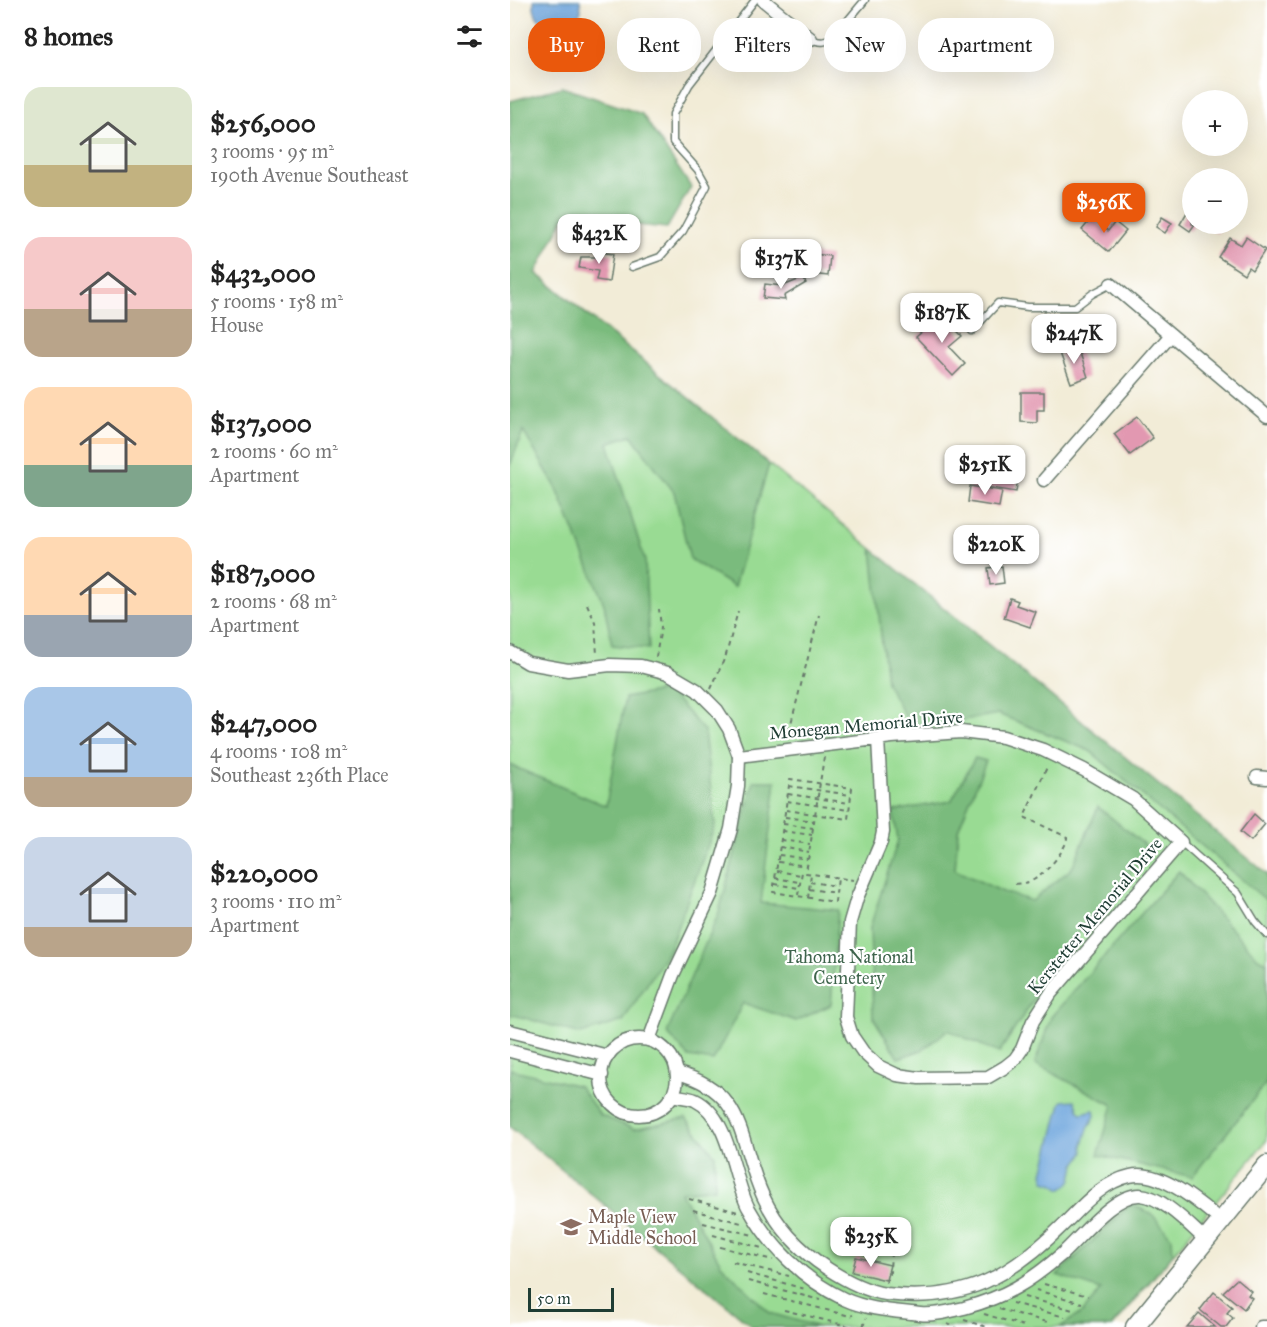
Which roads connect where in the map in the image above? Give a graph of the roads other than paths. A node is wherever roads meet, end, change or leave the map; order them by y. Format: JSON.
{"nodes":[{"id":1,"x":755,"y":0,"type":"edge"},
{"id":2,"x":763,"y":0,"type":"edge"},
{"id":3,"x":865,"y":0,"type":"edge"},
{"id":4,"x":785,"y":18,"type":"edge"},
{"id":5,"x":812,"y":40,"type":"edge"},
{"id":6,"x":632,"y":267,"type":"dead end"},
{"id":7,"x":1111,"y":284,"type":"joint"},
{"id":8,"x":972,"y":331,"type":"dead end"},
{"id":9,"x":1171,"y":334,"type":"junction"},
{"id":10,"x":1267,"y":416,"type":"edge"},
{"id":11,"x":1044,"y":480,"type":"dead end"},
{"id":12,"x":510,"y":652,"type":"edge"},
{"id":13,"x":878,"y":739,"type":"junction"},
{"id":14,"x":739,"y":756,"type":"junction"},
{"id":15,"x":1181,"y":842,"type":"junction"},
{"id":16,"x":1267,"y":935,"type":"edge"},
{"id":17,"x":510,"y":1031,"type":"edge"},
{"id":18,"x":649,"y":1040,"type":"junction"},
{"id":19,"x":510,"y":1051,"type":"edge"},
{"id":20,"x":608,"y":1056,"type":"junction"},
{"id":21,"x":677,"y":1073,"type":"junction"},
{"id":22,"x":602,"y":1075,"type":"junction"},
{"id":23,"x":672,"y":1095,"type":"junction"},
{"id":24,"x":1267,"y":1165,"type":"edge"},
{"id":25,"x":1188,"y":1196,"type":"junction"},
{"id":26,"x":1173,"y":1213,"type":"junction"},
{"id":27,"x":1221,"y":1221,"type":"junction"},
{"id":28,"x":1059,"y":1229,"type":"junction"},
{"id":29,"x":1206,"y":1240,"type":"junction"},
{"id":30,"x":1073,"y":1243,"type":"junction"},
{"id":31,"x":1135,"y":1327,"type":"edge"}],
"edges":[{"from":1,"to":6,"type":"lane"},
{"from":2,"to":4,"type":"street"},
{"from":3,"to":5,"type":"lane"},
{"from":7,"to":8,"type":"lane"},
{"from":7,"to":9,"type":"street"},
{"from":9,"to":10,"type":"street"},
{"from":9,"to":11,"type":"street"},
{"from":12,"to":14,"type":"street"},
{"from":13,"to":14,"type":"street","name":"Monegan Memorial Drive"},
{"from":13,"to":15,"type":"street","name":"Monegan Memorial Drive"},
{"from":13,"to":15,"type":"street","name":"Kerstetter Memorial Drive"},
{"from":14,"to":18,"type":"street"},
{"from":15,"to":16,"type":"lane"},
{"from":17,"to":20,"type":"street"},
{"from":18,"to":20,"type":"street"},
{"from":18,"to":21,"type":"street"},
{"from":19,"to":22,"type":"street"},
{"from":20,"to":22,"type":"street"},
{"from":21,"to":23,"type":"street"},
{"from":21,"to":28,"type":"street"},
{"from":22,"to":23,"type":"street"},
{"from":23,"to":30,"type":"street"},
{"from":24,"to":27,"type":"main road"},
{"from":25,"to":26,"type":"street"},
{"from":25,"to":27,"type":"street"},
{"from":25,"to":28,"type":"street"},
{"from":26,"to":29,"type":"street"},
{"from":26,"to":30,"type":"street"},
{"from":27,"to":29,"type":"main road"},
{"from":28,"to":30,"type":"street"},
{"from":29,"to":31,"type":"main road"}]}
